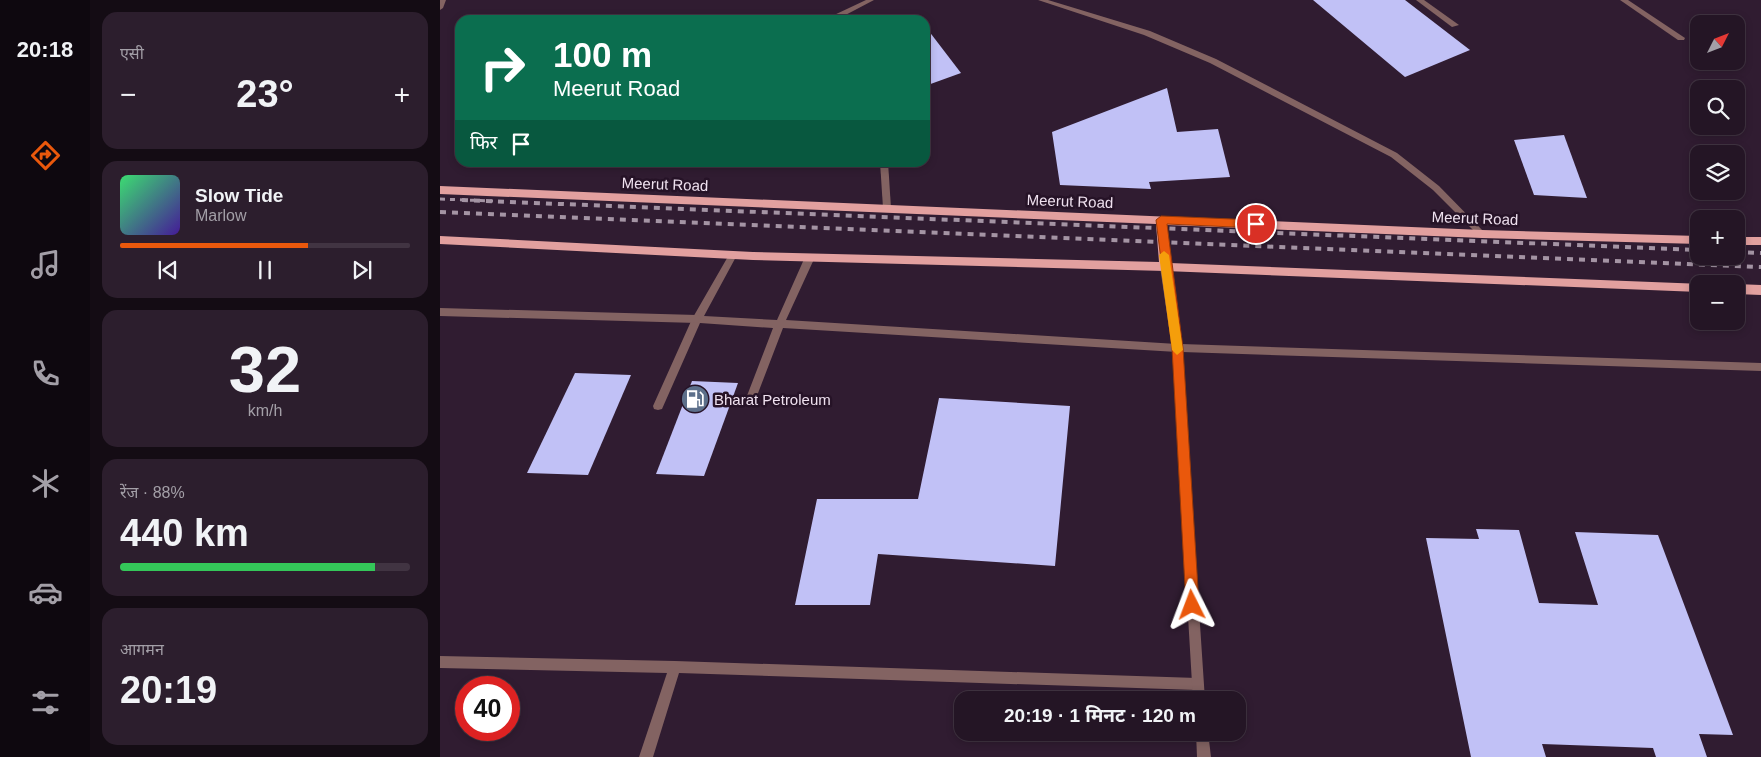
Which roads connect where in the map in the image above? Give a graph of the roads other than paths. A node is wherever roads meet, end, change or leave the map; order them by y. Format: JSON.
{"nodes":[{"id":1,"x":443,"y":0,"type":"edge"},
{"id":2,"x":871,"y":0,"type":"edge"},
{"id":3,"x":1041,"y":0,"type":"edge"},
{"id":4,"x":1074,"y":0,"type":"edge"},
{"id":5,"x":1419,"y":0,"type":"edge"},
{"id":6,"x":1624,"y":0,"type":"edge"},
{"id":7,"x":1061,"y":5,"type":"junction"},
{"id":8,"x":440,"y":8,"type":"edge"},
{"id":9,"x":842,"y":15,"type":"edge"},
{"id":10,"x":1455,"y":25,"type":"dead end"},
{"id":11,"x":1681,"y":38,"type":"dead end"},
{"id":12,"x":884,"y":167,"type":"edge"},
{"id":13,"x":440,"y":190,"type":"edge"},
{"id":14,"x":887,"y":208,"type":"junction"},
{"id":15,"x":1161,"y":220,"type":"junction"},
{"id":16,"x":1482,"y":234,"type":"junction"},
{"id":17,"x":440,"y":240,"type":"edge"},
{"id":18,"x":1690,"y":240,"type":"edge"},
{"id":19,"x":1745,"y":241,"type":"edge"},
{"id":20,"x":1761,"y":241,"type":"edge"},
{"id":21,"x":733,"y":255,"type":"junction"},
{"id":22,"x":810,"y":257,"type":"junction"},
{"id":23,"x":1166,"y":267,"type":"junction"},
{"id":24,"x":1690,"y":287,"type":"edge"},
{"id":25,"x":1745,"y":289,"type":"edge"},
{"id":26,"x":1761,"y":290,"type":"edge"},
{"id":27,"x":440,"y":312,"type":"edge"},
{"id":28,"x":697,"y":319,"type":"junction"},
{"id":29,"x":779,"y":325,"type":"junction"},
{"id":30,"x":1177,"y":348,"type":"junction"},
{"id":31,"x":1761,"y":367,"type":"edge"},
{"id":32,"x":750,"y":401,"type":"dead end"},
{"id":33,"x":658,"y":406,"type":"dead end"},
{"id":34,"x":440,"y":662,"type":"edge"},
{"id":35,"x":674,"y":667,"type":"junction"},
{"id":36,"x":1197,"y":684,"type":"junction"},
{"id":37,"x":1198,"y":691,"type":"edge"},
{"id":38,"x":1203,"y":741,"type":"edge"},
{"id":39,"x":646,"y":757,"type":"edge"},
{"id":40,"x":1204,"y":757,"type":"edge"}],
"edges":[{"from":1,"to":8,"type":"street"},
{"from":2,"to":9,"type":"street"},
{"from":3,"to":7,"type":"street"},
{"from":4,"to":7,"type":"street"},
{"from":5,"to":10,"type":"street"},
{"from":6,"to":11,"type":"street"},
{"from":7,"to":16,"type":"street"},
{"from":12,"to":14,"type":"street"},
{"from":13,"to":14,"type":"main road","name":"Meerut Road"},
{"from":14,"to":15,"type":"main road","name":"Meerut Road"},
{"from":15,"to":16,"type":"main road","name":"Meerut Road"},
{"from":15,"to":23,"type":"main road"},
{"from":16,"to":18,"type":"main road","name":"Meerut Road"},
{"from":17,"to":21,"type":"main road"},
{"from":19,"to":20,"type":"main road"},
{"from":21,"to":22,"type":"main road"},
{"from":21,"to":28,"type":"street"},
{"from":22,"to":23,"type":"main road"},
{"from":22,"to":29,"type":"street"},
{"from":23,"to":24,"type":"main road"},
{"from":23,"to":30,"type":"street"},
{"from":25,"to":26,"type":"main road"},
{"from":27,"to":28,"type":"street"},
{"from":28,"to":29,"type":"street"},
{"from":28,"to":33,"type":"street"},
{"from":29,"to":30,"type":"street"},
{"from":29,"to":32,"type":"street"},
{"from":30,"to":31,"type":"street"},
{"from":30,"to":36,"type":"street"},
{"from":34,"to":35,"type":"street"},
{"from":35,"to":36,"type":"street"},
{"from":35,"to":39,"type":"street"},
{"from":36,"to":37,"type":"street"},
{"from":38,"to":40,"type":"street"}]}
